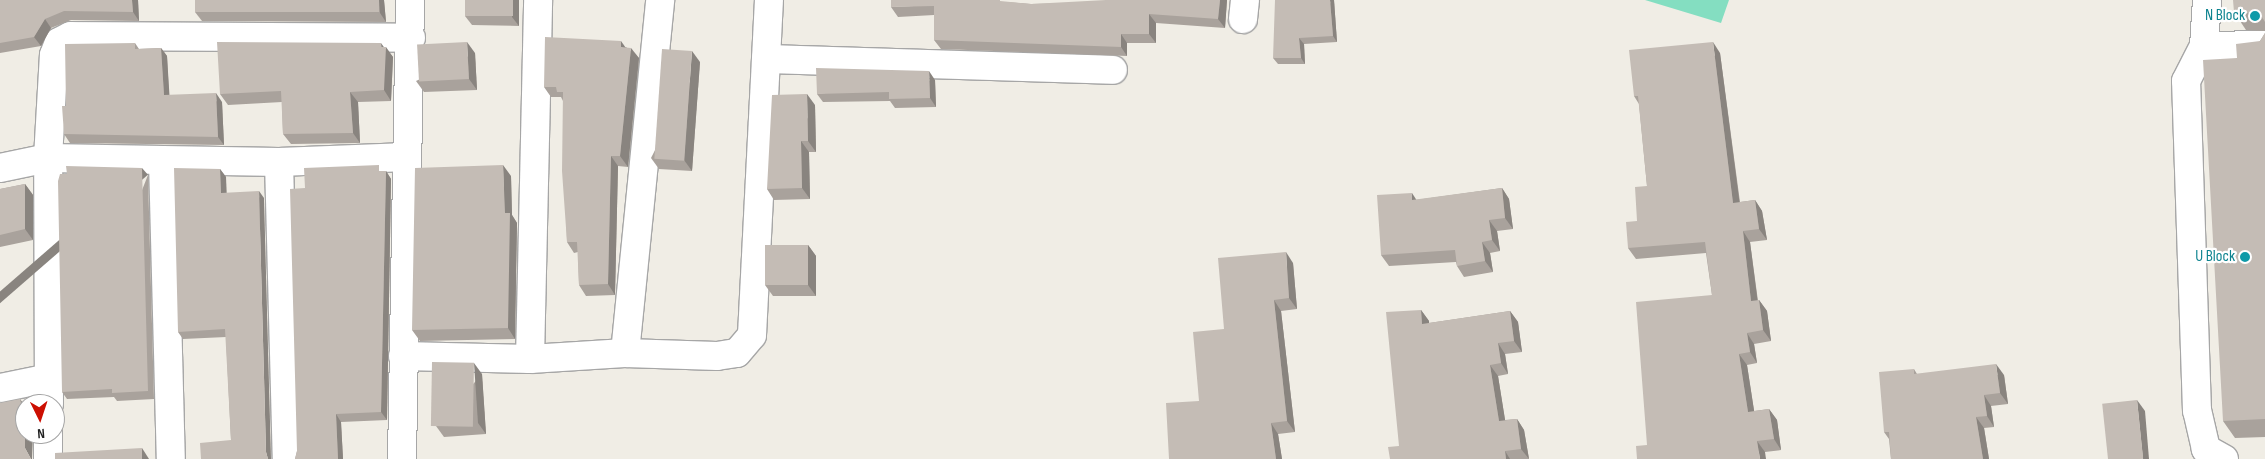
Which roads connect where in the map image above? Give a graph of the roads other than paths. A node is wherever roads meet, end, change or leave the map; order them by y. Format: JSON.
{"nodes":[{"id":1,"x":410,"y":0,"type":"edge"},
{"id":2,"x":538,"y":0,"type":"edge"},
{"id":3,"x":660,"y":0,"type":"edge"},
{"id":4,"x":768,"y":0,"type":"edge"},
{"id":5,"x":2207,"y":0,"type":"edge"},
{"id":6,"x":411,"y":38,"type":"junction"},
{"id":7,"x":2204,"y":46,"type":"junction"},
{"id":8,"x":2265,"y":46,"type":"edge"},
{"id":9,"x":766,"y":58,"type":"junction"},
{"id":10,"x":1113,"y":70,"type":"dead end"},
{"id":11,"x":407,"y":157,"type":"junction"},
{"id":12,"x":48,"y":158,"type":"junction"},
{"id":13,"x":163,"y":161,"type":"junction"},
{"id":14,"x":279,"y":162,"type":"junction"},
{"id":15,"x":0,"y":168,"type":"edge"},
{"id":16,"x":625,"y":354,"type":"junction"},
{"id":17,"x":403,"y":356,"type":"junction"},
{"id":18,"x":530,"y":359,"type":"junction"},
{"id":19,"x":0,"y":388,"type":"edge"},
{"id":20,"x":49,"y":391,"type":"edge"},
{"id":21,"x":48,"y":444,"type":"edge"},
{"id":22,"x":48,"y":459,"type":"edge"},
{"id":23,"x":171,"y":459,"type":"edge"},
{"id":24,"x":287,"y":459,"type":"edge"},
{"id":25,"x":402,"y":459,"type":"edge"},
{"id":26,"x":2224,"y":459,"type":"edge"}],
"edges":[{"from":1,"to":6,"type":"street"},
{"from":2,"to":18,"type":"street"},
{"from":3,"to":16,"type":"street"},
{"from":4,"to":9,"type":"street"},
{"from":5,"to":7,"type":"street"},
{"from":6,"to":11,"type":"street"},
{"from":6,"to":12,"type":"street"},
{"from":7,"to":8,"type":"street"},
{"from":7,"to":26,"type":"street"},
{"from":9,"to":10,"type":"street"},
{"from":9,"to":16,"type":"street"},
{"from":11,"to":14,"type":"street"},
{"from":11,"to":17,"type":"street"},
{"from":12,"to":13,"type":"street"},
{"from":12,"to":15,"type":"street"},
{"from":12,"to":20,"type":"street"},
{"from":13,"to":14,"type":"street"},
{"from":13,"to":23,"type":"street"},
{"from":14,"to":24,"type":"street"},
{"from":16,"to":18,"type":"street"},
{"from":17,"to":18,"type":"street"},
{"from":17,"to":25,"type":"street"},
{"from":19,"to":20,"type":"street"},
{"from":21,"to":22,"type":"street"}]}
